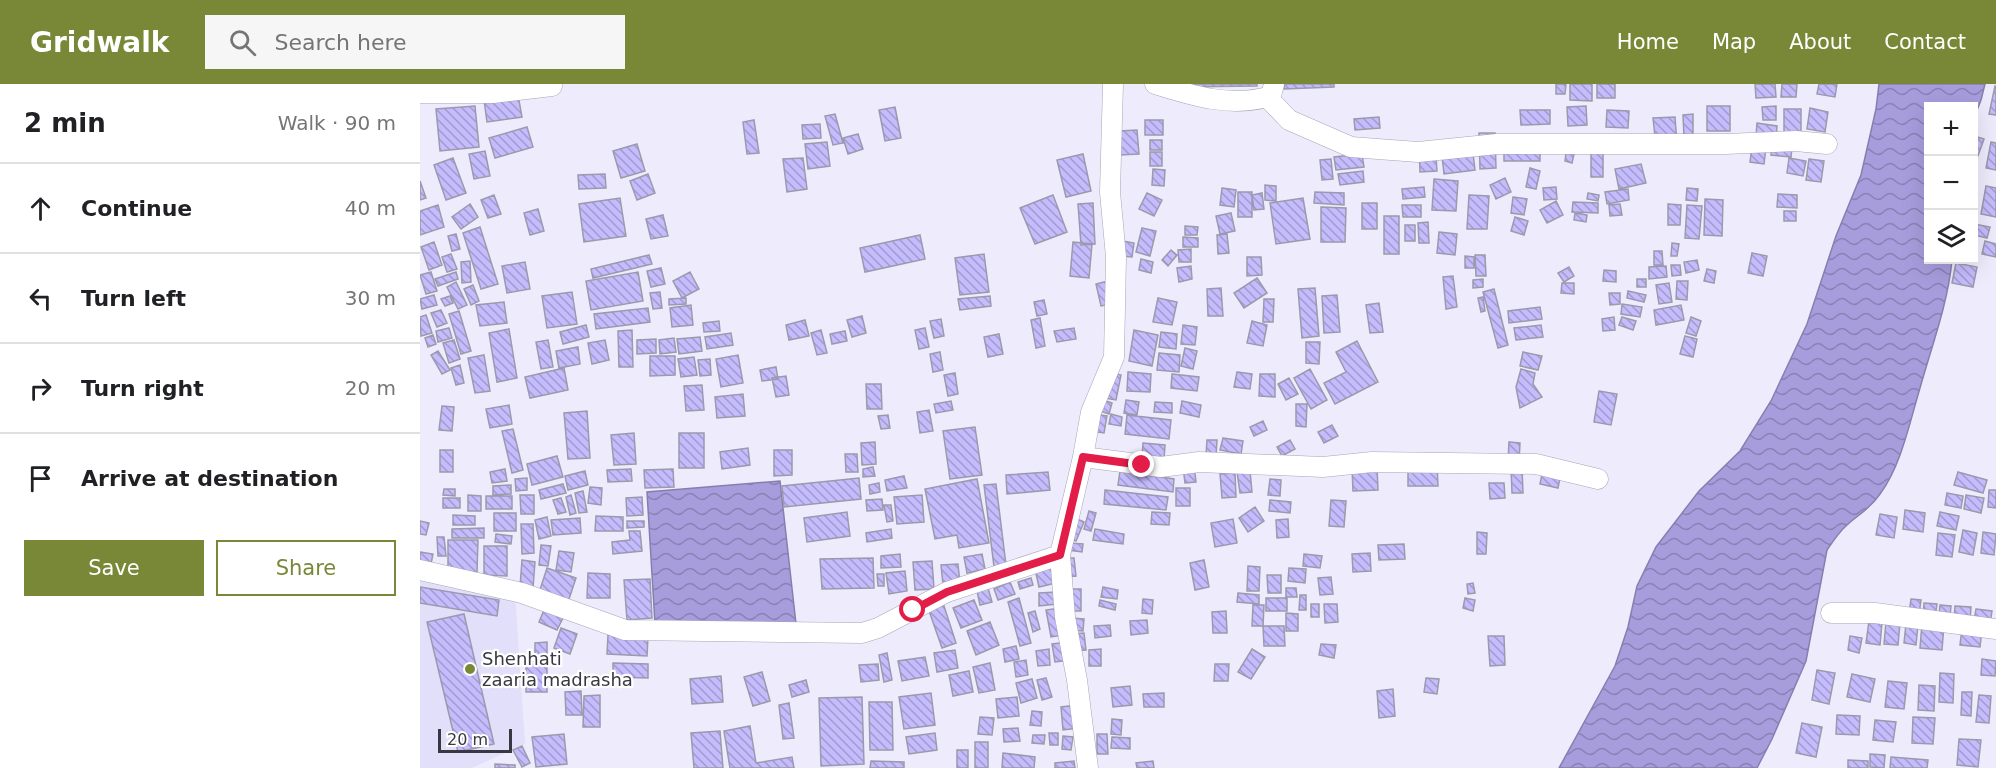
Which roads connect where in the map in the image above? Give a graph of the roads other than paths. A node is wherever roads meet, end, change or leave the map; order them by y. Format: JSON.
{"nodes":[{"id":1,"x":1113,"y":84,"type":"edge"},
{"id":2,"x":1155,"y":84,"type":"edge"},
{"id":3,"x":552,"y":86,"type":"dead end"},
{"id":4,"x":1270,"y":91,"type":"edge"},
{"id":5,"x":420,"y":93,"type":"edge"},
{"id":6,"x":1827,"y":144,"type":"dead end"},
{"id":7,"x":1083,"y":457,"type":"junction"},
{"id":8,"x":1598,"y":479,"type":"dead end"},
{"id":9,"x":1060,"y":555,"type":"junction"},
{"id":10,"x":420,"y":570,"type":"edge"},
{"id":11,"x":1831,"y":613,"type":"dead end"},
{"id":12,"x":1996,"y":629,"type":"edge"},
{"id":13,"x":1088,"y":768,"type":"edge"}],
"edges":[{"from":1,"to":7,"type":"street"},
{"from":2,"to":4,"type":"street"},
{"from":3,"to":5,"type":"street"},
{"from":4,"to":6,"type":"street"},
{"from":7,"to":8,"type":"street"},
{"from":7,"to":9,"type":"street"},
{"from":9,"to":10,"type":"street"},
{"from":9,"to":13,"type":"street"},
{"from":11,"to":12,"type":"street"}]}
